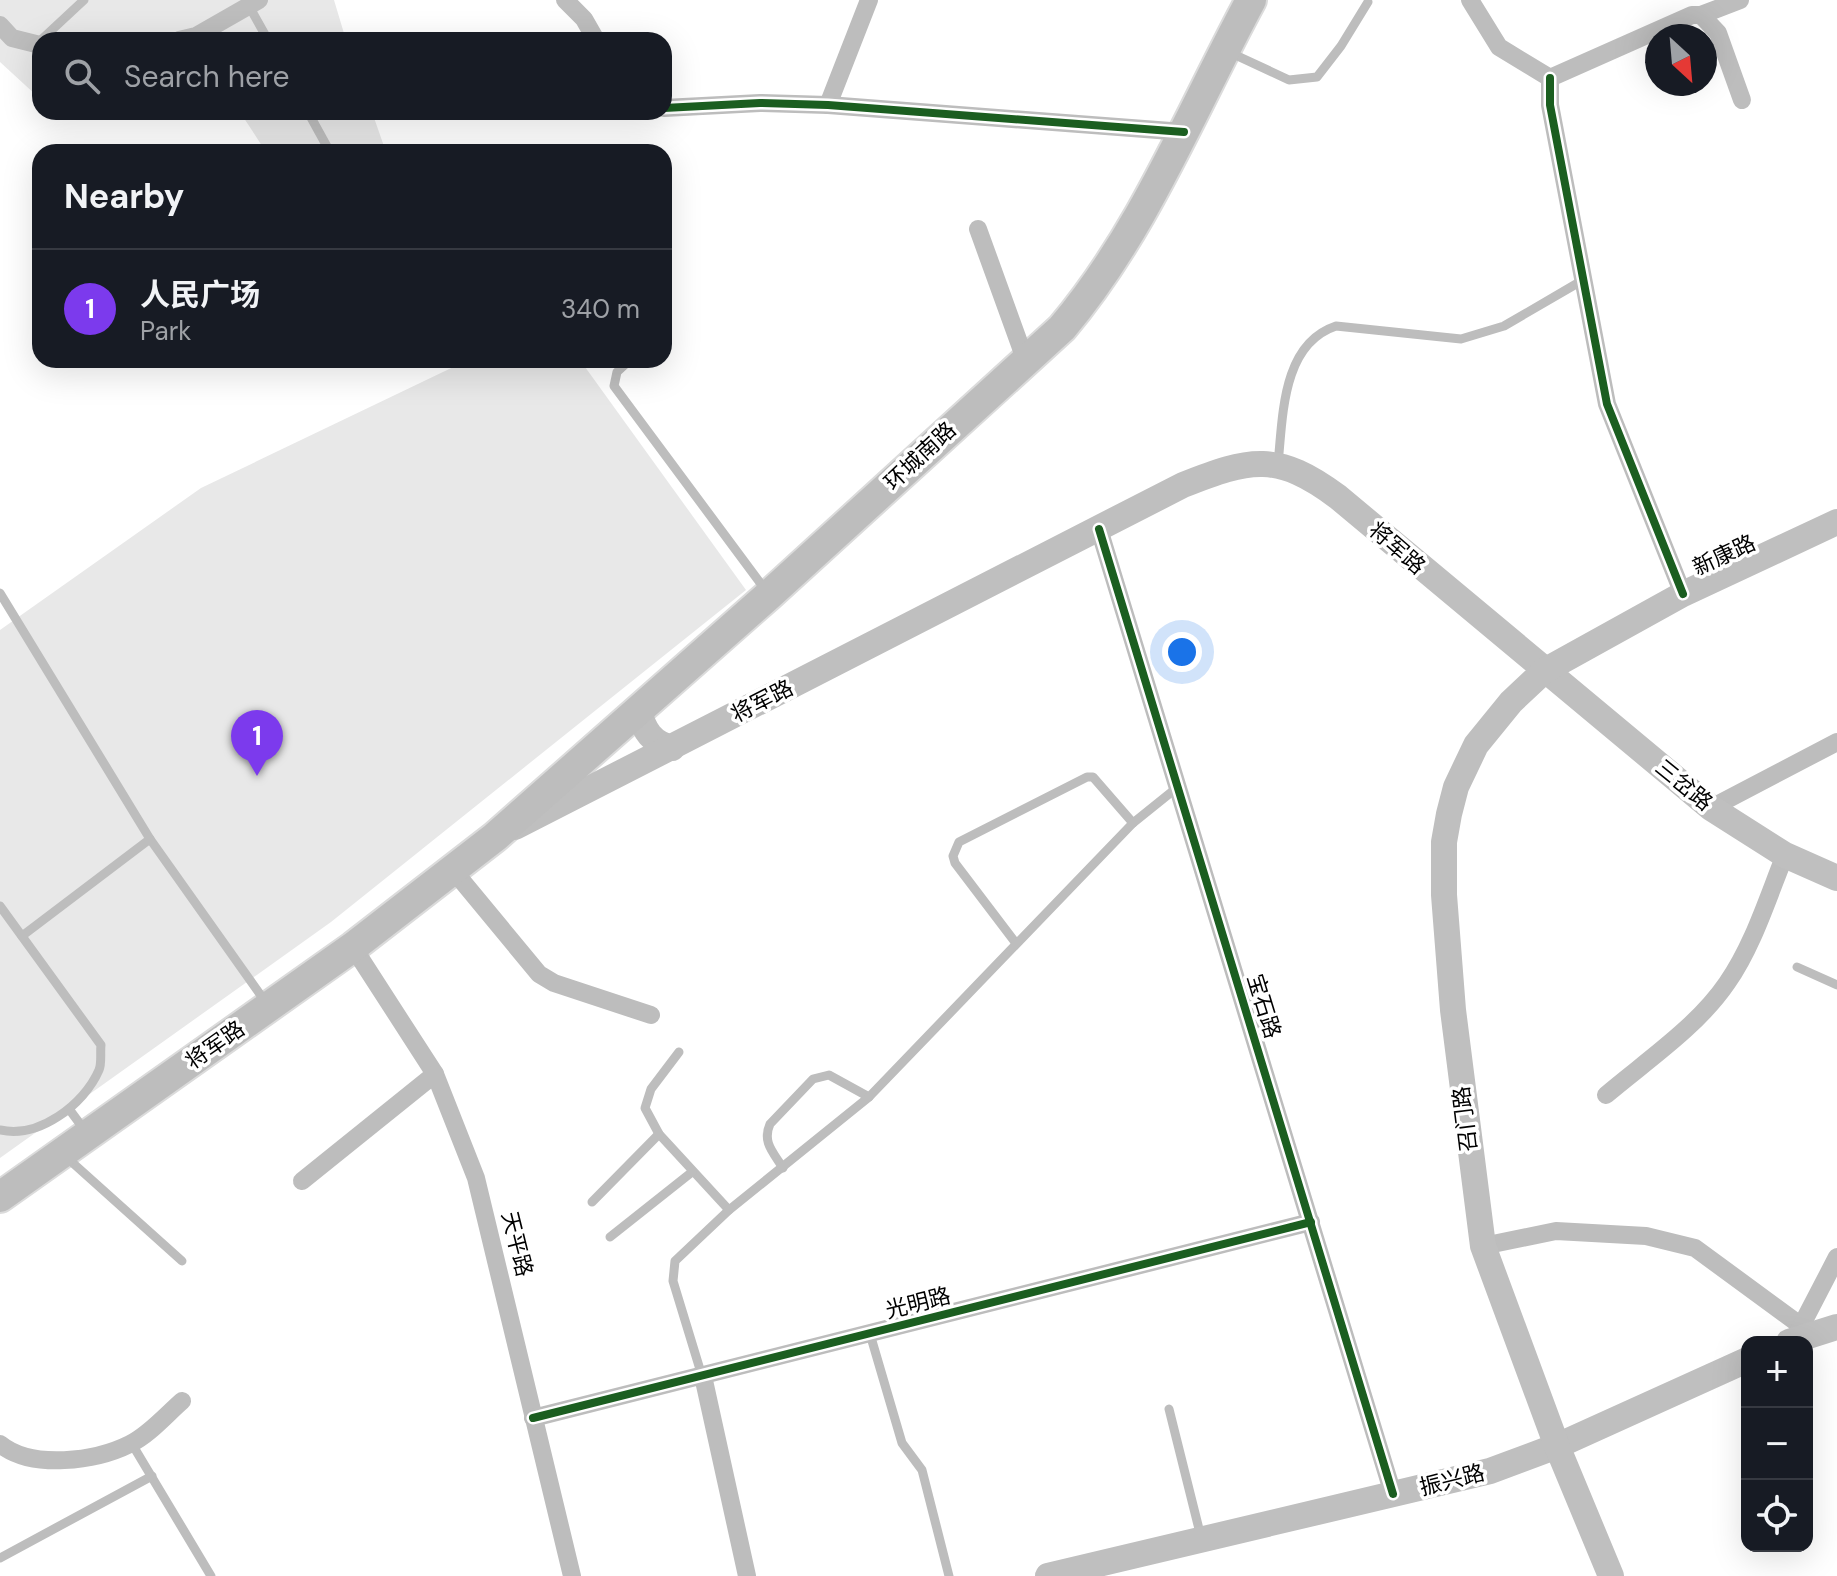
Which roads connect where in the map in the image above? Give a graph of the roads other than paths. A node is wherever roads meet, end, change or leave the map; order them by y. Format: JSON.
{"nodes":[{"id":1,"x":84,"y":0,"type":"edge"},
{"id":2,"x":565,"y":0,"type":"edge"},
{"id":3,"x":869,"y":0,"type":"edge"},
{"id":4,"x":1251,"y":0,"type":"edge"},
{"id":5,"x":1470,"y":0,"type":"edge"},
{"id":6,"x":1677,"y":0,"type":"edge"},
{"id":7,"x":1740,"y":0,"type":"edge"},
{"id":8,"x":1368,"y":2,"type":"dead end"},
{"id":9,"x":254,"y":3,"type":"edge"},
{"id":10,"x":1696,"y":15,"type":"junction"},
{"id":11,"x":0,"y":25,"type":"edge"},
{"id":12,"x":51,"y":32,"type":"edge"},
{"id":13,"x":203,"y":32,"type":"edge"},
{"id":14,"x":265,"y":32,"type":"edge"},
{"id":15,"x":591,"y":32,"type":"edge"},
{"id":16,"x":32,"y":42,"type":"edge"},
{"id":17,"x":1224,"y":50,"type":"junction"},
{"id":18,"x":1550,"y":78,"type":"junction"},
{"id":19,"x":1742,"y":100,"type":"dead end"},
{"id":20,"x":828,"y":105,"type":"junction"},
{"id":21,"x":672,"y":108,"type":"edge"},
{"id":22,"x":312,"y":120,"type":"edge"},
{"id":23,"x":1184,"y":132,"type":"junction"},
{"id":24,"x":326,"y":144,"type":"edge"},
{"id":25,"x":978,"y":229,"type":"dead end"},
{"id":26,"x":1583,"y":280,"type":"junction"},
{"id":27,"x":1025,"y":359,"type":"junction"},
{"id":28,"x":621,"y":368,"type":"edge"},
{"id":29,"x":1278,"y":464,"type":"junction"},
{"id":30,"x":1837,"y":522,"type":"edge"},
{"id":31,"x":1099,"y":529,"type":"junction"},
{"id":32,"x":0,"y":593,"type":"edge"},
{"id":33,"x":1683,"y":594,"type":"junction"},
{"id":34,"x":769,"y":595,"type":"junction"},
{"id":35,"x":1544,"y":671,"type":"junction"},
{"id":36,"x":639,"y":711,"type":"junction"},
{"id":37,"x":1837,"y":742,"type":"edge"},
{"id":38,"x":672,"y":748,"type":"junction"},
{"id":39,"x":1179,"y":786,"type":"junction"},
{"id":40,"x":1711,"y":808,"type":"junction"},
{"id":41,"x":1133,"y":823,"type":"junction"},
{"id":42,"x":495,"y":837,"type":"junction"},
{"id":43,"x":150,"y":839,"type":"junction"},
{"id":44,"x":1785,"y":855,"type":"junction"},
{"id":45,"x":453,"y":870,"type":"junction"},
{"id":46,"x":1837,"y":878,"type":"edge"},
{"id":47,"x":0,"y":906,"type":"edge"},
{"id":48,"x":22,"y":936,"type":"junction"},
{"id":49,"x":1015,"y":942,"type":"junction"},
{"id":50,"x":353,"y":947,"type":"junction"},
{"id":51,"x":1797,"y":967,"type":"dead end"},
{"id":52,"x":1837,"y":985,"type":"edge"},
{"id":53,"x":268,"y":1007,"type":"junction"},
{"id":54,"x":651,"y":1015,"type":"dead end"},
{"id":55,"x":679,"y":1052,"type":"dead end"},
{"id":56,"x":435,"y":1074,"type":"junction"},
{"id":57,"x":1606,"y":1095,"type":"dead end"},
{"id":58,"x":869,"y":1097,"type":"junction"},
{"id":59,"x":69,"y":1109,"type":"junction"},
{"id":60,"x":0,"y":1130,"type":"edge"},
{"id":61,"x":659,"y":1134,"type":"junction"},
{"id":62,"x":88,"y":1135,"type":"junction"},
{"id":63,"x":62,"y":1153,"type":"junction"},
{"id":64,"x":783,"y":1168,"type":"junction"},
{"id":65,"x":692,"y":1172,"type":"junction"},
{"id":66,"x":302,"y":1181,"type":"dead end"},
{"id":67,"x":0,"y":1197,"type":"edge"},
{"id":68,"x":592,"y":1202,"type":"dead end"},
{"id":69,"x":729,"y":1210,"type":"junction"},
{"id":70,"x":1311,"y":1222,"type":"junction"},
{"id":71,"x":610,"y":1237,"type":"dead end"},
{"id":72,"x":1483,"y":1246,"type":"junction"},
{"id":73,"x":1837,"y":1257,"type":"edge"},
{"id":74,"x":182,"y":1261,"type":"dead end"},
{"id":75,"x":1837,"y":1327,"type":"edge"},
{"id":76,"x":870,"y":1334,"type":"junction"},
{"id":77,"x":1795,"y":1336,"type":"edge"},
{"id":78,"x":1741,"y":1363,"type":"edge"},
{"id":79,"x":703,"y":1376,"type":"junction"},
{"id":80,"x":182,"y":1401,"type":"dead end"},
{"id":81,"x":1169,"y":1409,"type":"dead end"},
{"id":82,"x":533,"y":1418,"type":"junction"},
{"id":83,"x":0,"y":1444,"type":"edge"},
{"id":84,"x":132,"y":1444,"type":"junction"},
{"id":85,"x":1557,"y":1446,"type":"junction"},
{"id":86,"x":152,"y":1476,"type":"junction"},
{"id":87,"x":1393,"y":1494,"type":"junction"},
{"id":88,"x":1201,"y":1538,"type":"junction"},
{"id":89,"x":0,"y":1558,"type":"edge"},
{"id":90,"x":211,"y":1576,"type":"edge"},
{"id":91,"x":572,"y":1576,"type":"edge"},
{"id":92,"x":747,"y":1576,"type":"edge"},
{"id":93,"x":949,"y":1576,"type":"edge"},
{"id":94,"x":1048,"y":1576,"type":"edge"},
{"id":95,"x":1611,"y":1576,"type":"edge"}],
"edges":[{"from":1,"to":12,"type":"lane"},
{"from":2,"to":15,"type":"street"},
{"from":3,"to":20,"type":"street"},
{"from":4,"to":17,"type":"main road","name":"环城南路"},
{"from":5,"to":18,"type":"street"},
{"from":6,"to":10,"type":"street"},
{"from":7,"to":10,"type":"street"},
{"from":8,"to":17,"type":"lane"},
{"from":9,"to":13,"type":"street"},
{"from":9,"to":14,"type":"lane"},
{"from":10,"to":18,"type":"street"},
{"from":10,"to":19,"type":"street"},
{"from":11,"to":16,"type":"street"},
{"from":17,"to":23,"type":"main road","name":"环城南路"},
{"from":18,"to":26,"type":"street"},
{"from":20,"to":21,"type":"street"},
{"from":20,"to":23,"type":"street"},
{"from":22,"to":24,"type":"lane"},
{"from":23,"to":27,"type":"main road","name":"环城南路"},
{"from":25,"to":27,"type":"street"},
{"from":26,"to":29,"type":"lane"},
{"from":26,"to":33,"type":"street"},
{"from":27,"to":34,"type":"main road","name":"环城南路"},
{"from":28,"to":34,"type":"lane"},
{"from":29,"to":31,"type":"main road","name":"将军路"},
{"from":29,"to":35,"type":"main road","name":"将军路"},
{"from":30,"to":33,"type":"main road","name":"新康路"},
{"from":31,"to":38,"type":"main road","name":"将军路"},
{"from":31,"to":39,"type":"street","name":"宝石路"},
{"from":32,"to":43,"type":"lane"},
{"from":33,"to":35,"type":"main road","name":"新康路"},
{"from":34,"to":36,"type":"main road","name":"环城南路"},
{"from":35,"to":40,"type":"main road","name":"三岔路"},
{"from":35,"to":72,"type":"main road","name":"召门路"},
{"from":36,"to":38,"type":"main road"},
{"from":36,"to":42,"type":"main road","name":"环城南路"},
{"from":37,"to":40,"type":"street"},
{"from":38,"to":42,"type":"main road","name":"将军路"},
{"from":39,"to":41,"type":"lane"},
{"from":39,"to":70,"type":"street","name":"宝石路"},
{"from":40,"to":44,"type":"main road","name":"三岔路"},
{"from":41,"to":49,"type":"lane"},
{"from":41,"to":49,"type":"lane"},
{"from":42,"to":45,"type":"main road","name":"将军路"},
{"from":43,"to":48,"type":"lane"},
{"from":43,"to":53,"type":"lane"},
{"from":44,"to":46,"type":"main road","name":"三岔路"},
{"from":44,"to":57,"type":"street"},
{"from":45,"to":50,"type":"main road","name":"将军路"},
{"from":45,"to":54,"type":"street"},
{"from":47,"to":48,"type":"lane"},
{"from":48,"to":59,"type":"lane"},
{"from":49,"to":58,"type":"lane"},
{"from":50,"to":53,"type":"main road","name":"将军路"},
{"from":50,"to":56,"type":"street","name":"天平路"},
{"from":51,"to":52,"type":"lane"},
{"from":53,"to":62,"type":"main road","name":"将军路"},
{"from":55,"to":61,"type":"lane"},
{"from":56,"to":66,"type":"street"},
{"from":56,"to":82,"type":"street","name":"天平路"},
{"from":58,"to":64,"type":"lane"},
{"from":58,"to":64,"type":"lane"},
{"from":59,"to":60,"type":"lane"},
{"from":59,"to":62,"type":"lane"},
{"from":61,"to":65,"type":"lane"},
{"from":61,"to":68,"type":"lane"},
{"from":62,"to":63,"type":"main road","name":"将军路"},
{"from":63,"to":67,"type":"main road","name":"将军路"},
{"from":63,"to":74,"type":"lane"},
{"from":64,"to":69,"type":"lane"},
{"from":65,"to":69,"type":"lane"},
{"from":65,"to":71,"type":"lane"},
{"from":69,"to":79,"type":"lane"},
{"from":70,"to":76,"type":"street","name":"光明路"},
{"from":70,"to":87,"type":"street","name":"宝石路"},
{"from":72,"to":77,"type":"street"},
{"from":72,"to":85,"type":"main road","name":"召门路"},
{"from":73,"to":77,"type":"street"},
{"from":75,"to":77,"type":"main road"},
{"from":76,"to":79,"type":"street","name":"光明路"},
{"from":76,"to":93,"type":"lane"},
{"from":78,"to":85,"type":"main road","name":"振兴路"},
{"from":79,"to":82,"type":"street","name":"光明路"},
{"from":79,"to":92,"type":"street"},
{"from":80,"to":84,"type":"street"},
{"from":81,"to":88,"type":"lane"},
{"from":82,"to":91,"type":"street","name":"天平路"},
{"from":83,"to":84,"type":"street"},
{"from":84,"to":86,"type":"lane"},
{"from":85,"to":87,"type":"main road","name":"振兴路"},
{"from":85,"to":95,"type":"main road","name":"召门路"},
{"from":86,"to":89,"type":"lane"},
{"from":86,"to":90,"type":"lane"},
{"from":87,"to":88,"type":"main road","name":"振兴路"},
{"from":88,"to":94,"type":"main road","name":"振兴路"}]}
